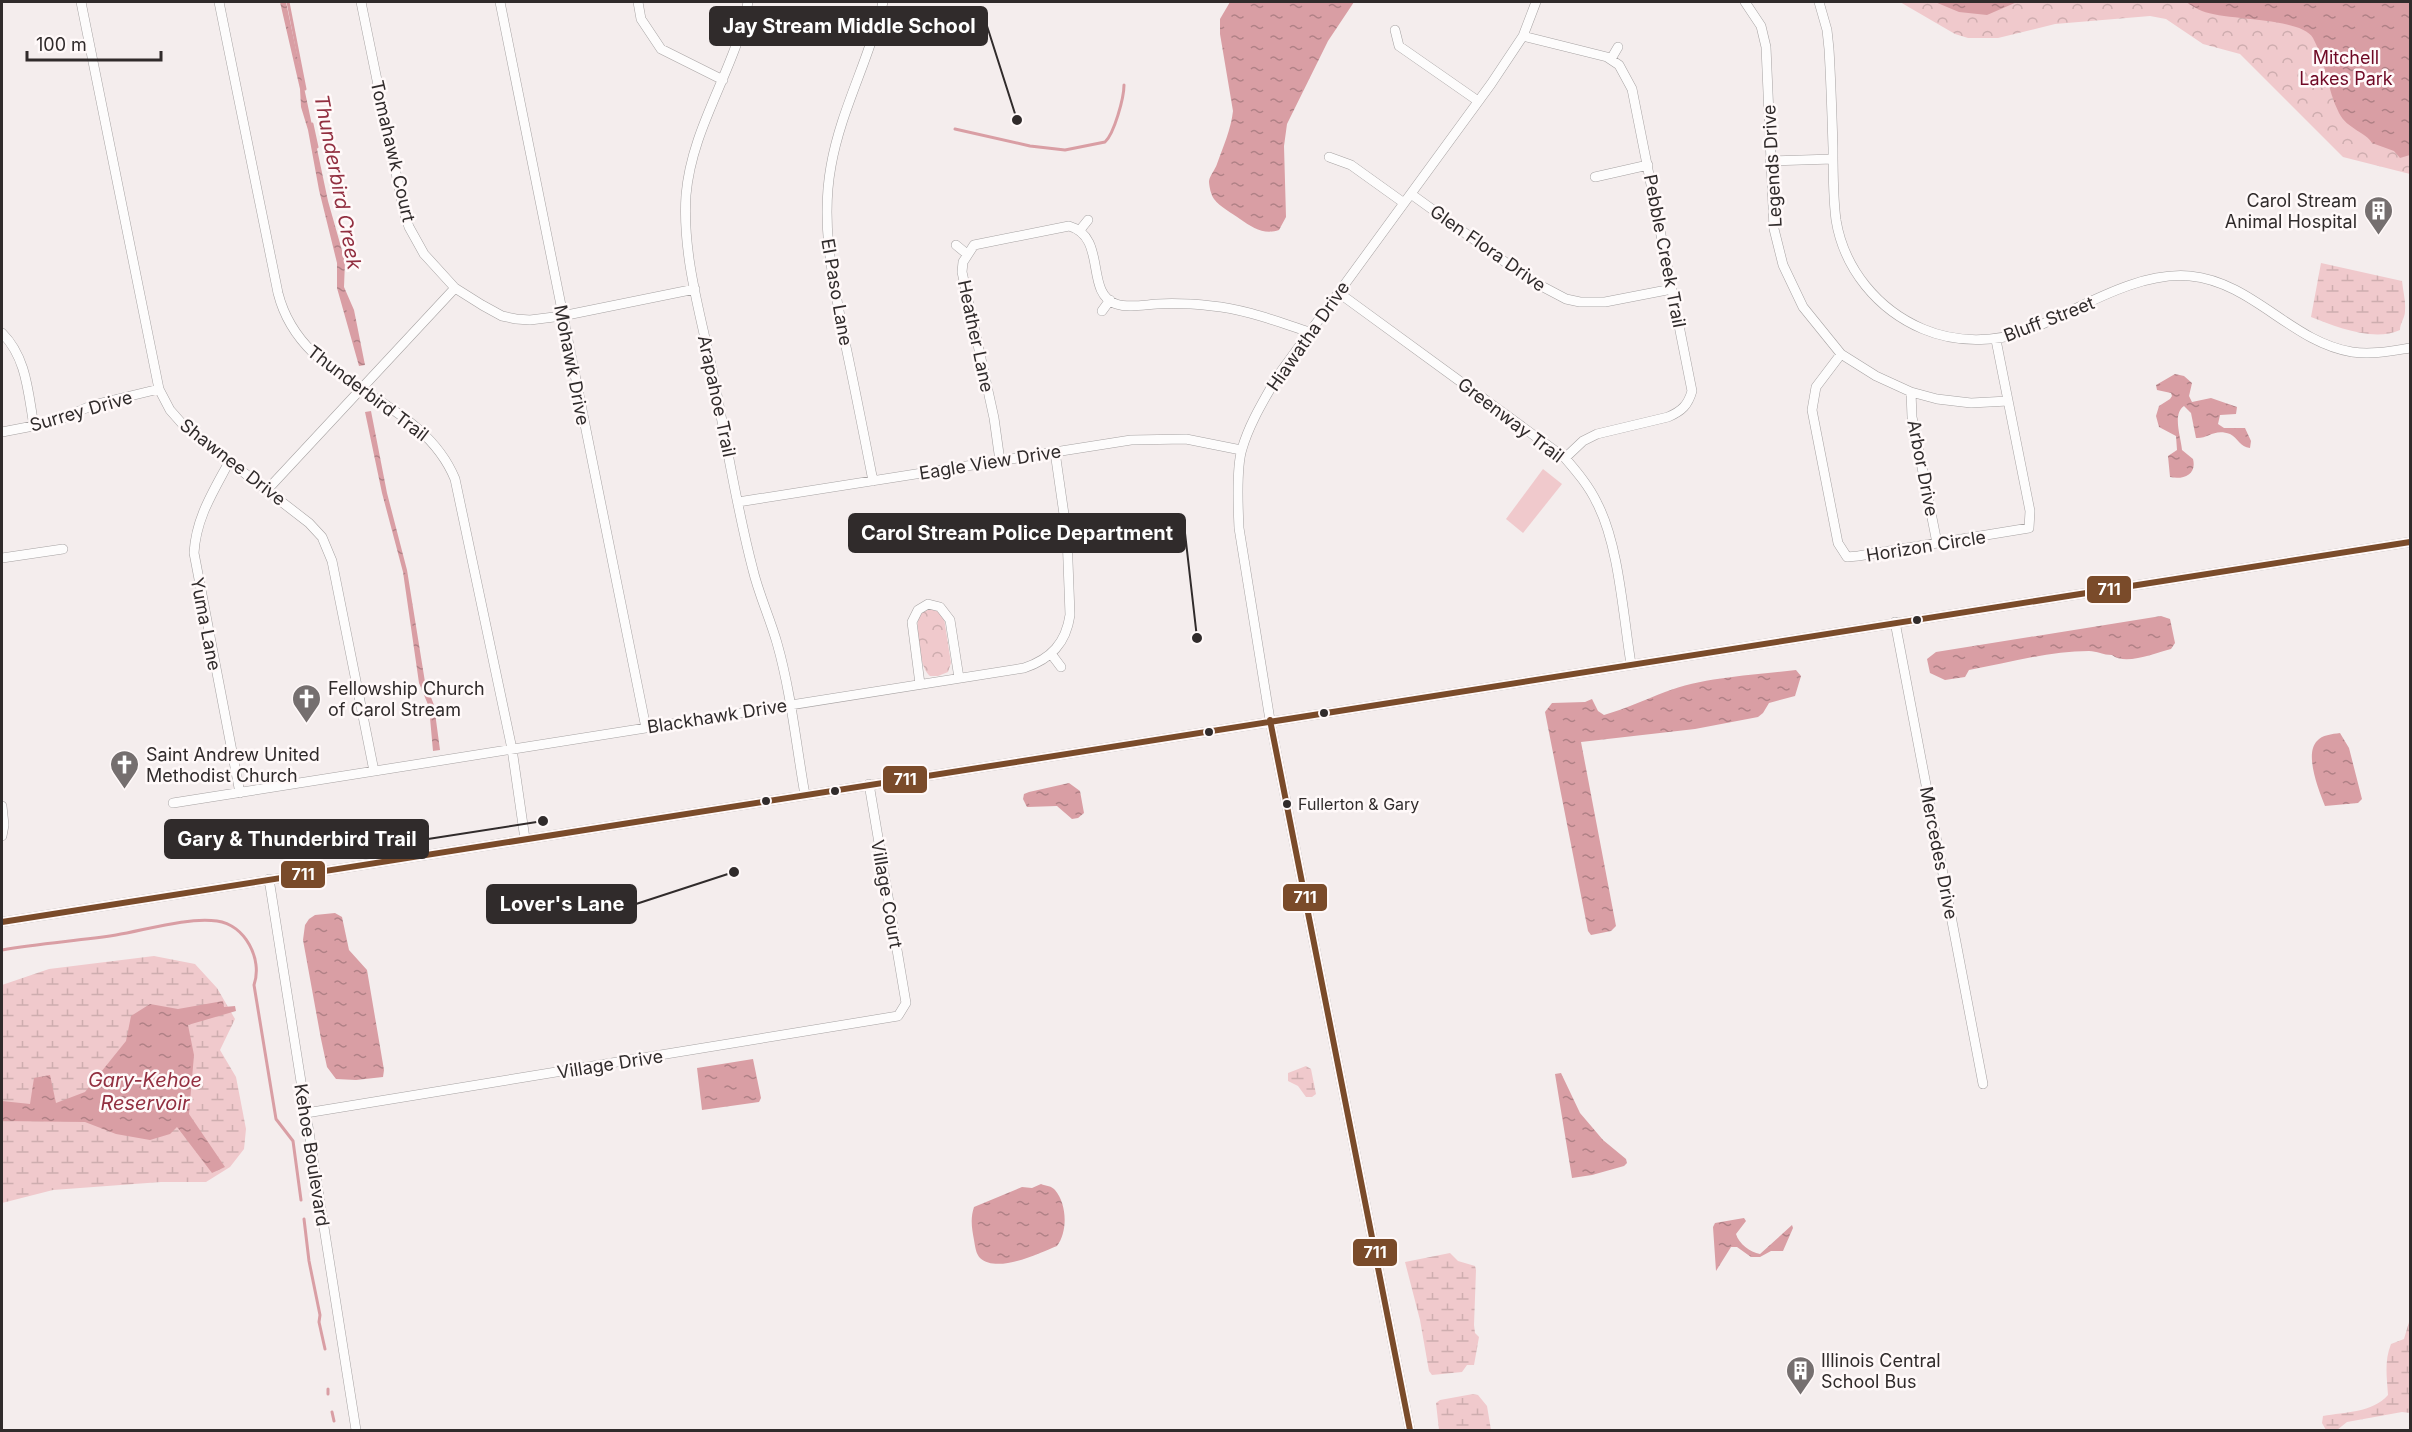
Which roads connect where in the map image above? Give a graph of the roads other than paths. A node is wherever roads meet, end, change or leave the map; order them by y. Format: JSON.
{"nodes":[{"id":1,"x":81,"y":2,"type":"edge"},
{"id":2,"x":219,"y":2,"type":"edge"},
{"id":3,"x":362,"y":2,"type":"edge"},
{"id":4,"x":500,"y":2,"type":"edge"},
{"id":5,"x":638,"y":2,"type":"edge"},
{"id":6,"x":748,"y":2,"type":"edge"},
{"id":7,"x":884,"y":2,"type":"edge"},
{"id":8,"x":1536,"y":2,"type":"edge"},
{"id":9,"x":1745,"y":2,"type":"edge"},
{"id":10,"x":1819,"y":2,"type":"edge"},
{"id":11,"x":1395,"y":30,"type":"dead end"},
{"id":12,"x":1523,"y":36,"type":"junction"},
{"id":13,"x":1618,"y":47,"type":"dead end"},
{"id":14,"x":1611,"y":59,"type":"junction"},
{"id":15,"x":723,"y":80,"type":"junction"},
{"id":16,"x":1478,"y":101,"type":"junction"},
{"id":17,"x":1329,"y":157,"type":"dead end"},
{"id":18,"x":1833,"y":159,"type":"junction"},
{"id":19,"x":1770,"y":161,"type":"junction"},
{"id":20,"x":1648,"y":165,"type":"junction"},
{"id":21,"x":1595,"y":177,"type":"dead end"},
{"id":22,"x":1411,"y":194,"type":"junction"},
{"id":23,"x":1404,"y":203,"type":"junction"},
{"id":24,"x":1088,"y":220,"type":"dead end"},
{"id":25,"x":1080,"y":230,"type":"junction"},
{"id":26,"x":956,"y":245,"type":"dead end"},
{"id":27,"x":967,"y":254,"type":"junction"},
{"id":28,"x":455,"y":288,"type":"junction"},
{"id":29,"x":695,"y":289,"type":"junction"},
{"id":30,"x":1672,"y":289,"type":"junction"},
{"id":31,"x":1339,"y":293,"type":"junction"},
{"id":32,"x":1110,"y":300,"type":"junction"},
{"id":33,"x":1102,"y":311,"type":"dead end"},
{"id":34,"x":562,"y":316,"type":"junction"},
{"id":35,"x":1310,"y":332,"type":"junction"},
{"id":36,"x":2,"y":333,"type":"edge"},
{"id":37,"x":1996,"y":340,"type":"junction"},
{"id":38,"x":2410,"y":348,"type":"edge"},
{"id":39,"x":1841,"y":354,"type":"junction"},
{"id":40,"x":361,"y":388,"type":"junction"},
{"id":41,"x":159,"y":389,"type":"junction"},
{"id":42,"x":1911,"y":392,"type":"junction"},
{"id":43,"x":2008,"y":401,"type":"junction"},
{"id":44,"x":34,"y":426,"type":"junction"},
{"id":45,"x":2,"y":432,"type":"edge"},
{"id":46,"x":1241,"y":450,"type":"junction"},
{"id":47,"x":1055,"y":452,"type":"junction"},
{"id":48,"x":1565,"y":458,"type":"junction"},
{"id":49,"x":1000,"y":461,"type":"junction"},
{"id":50,"x":229,"y":462,"type":"junction"},
{"id":51,"x":873,"y":481,"type":"junction"},
{"id":52,"x":267,"y":490,"type":"junction"},
{"id":53,"x":738,"y":502,"type":"junction"},
{"id":54,"x":2410,"y":542,"type":"edge"},
{"id":55,"x":1937,"y":543,"type":"junction"},
{"id":56,"x":63,"y":549,"type":"dead end"},
{"id":57,"x":2,"y":558,"type":"edge"},
{"id":58,"x":1895,"y":622,"type":"junction"},
{"id":59,"x":1052,"y":655,"type":"junction"},
{"id":60,"x":1631,"y":664,"type":"junction"},
{"id":61,"x":1061,"y":667,"type":"dead end"},
{"id":62,"x":959,"y":678,"type":"junction"},
{"id":63,"x":920,"y":684,"type":"junction"},
{"id":64,"x":790,"y":704,"type":"junction"},
{"id":65,"x":1270,"y":720,"type":"junction"},
{"id":66,"x":645,"y":728,"type":"junction"},
{"id":67,"x":512,"y":749,"type":"junction"},
{"id":68,"x":374,"y":771,"type":"junction"},
{"id":69,"x":869,"y":784,"type":"junction"},
{"id":70,"x":240,"y":793,"type":"junction"},
{"id":71,"x":805,"y":795,"type":"junction"},
{"id":72,"x":173,"y":803,"type":"dead end"},
{"id":73,"x":2,"y":806,"type":"edge"},
{"id":74,"x":2,"y":836,"type":"edge"},
{"id":75,"x":525,"y":839,"type":"junction"},
{"id":76,"x":269,"y":879,"type":"junction"},
{"id":77,"x":2,"y":922,"type":"edge"},
{"id":78,"x":906,"y":1003,"type":"joint"},
{"id":79,"x":1983,"y":1084,"type":"dead end"},
{"id":80,"x":306,"y":1113,"type":"junction"},
{"id":81,"x":356,"y":1431,"type":"edge"},
{"id":82,"x":1410,"y":1431,"type":"edge"}],
"edges":[{"from":1,"to":41,"type":"street","name":"Shawnee Drive"},
{"from":2,"to":40,"type":"street","name":"Thunderbird Trail"},
{"from":3,"to":28,"type":"street","name":"Tomahawk Court"},
{"from":4,"to":34,"type":"street","name":"Mohawk Drive"},
{"from":5,"to":15,"type":"street"},
{"from":6,"to":15,"type":"street","name":"Arapahoe Trail"},
{"from":7,"to":51,"type":"street","name":"El Paso Lane"},
{"from":8,"to":12,"type":"street","name":"Hiawatha Drive"},
{"from":9,"to":19,"type":"street","name":"Legends Drive"},
{"from":10,"to":18,"type":"street","name":"Bluff Street"},
{"from":11,"to":16,"type":"street"},
{"from":12,"to":14,"type":"street"},
{"from":12,"to":16,"type":"street","name":"Hiawatha Drive"},
{"from":13,"to":14,"type":"street"},
{"from":14,"to":20,"type":"street","name":"Pebble Creek Trail"},
{"from":15,"to":29,"type":"street","name":"Arapahoe Trail"},
{"from":16,"to":22,"type":"street","name":"Hiawatha Drive"},
{"from":17,"to":23,"type":"street"},
{"from":18,"to":19,"type":"street"},
{"from":18,"to":37,"type":"street","name":"Bluff Street"},
{"from":19,"to":39,"type":"street","name":"Legends Drive"},
{"from":20,"to":21,"type":"street"},
{"from":20,"to":30,"type":"street","name":"Pebble Creek Trail"},
{"from":22,"to":23,"type":"street","name":"Hiawatha Drive"},
{"from":22,"to":30,"type":"street","name":"Glen Flora Drive"},
{"from":23,"to":31,"type":"street","name":"Hiawatha Drive"},
{"from":24,"to":25,"type":"street"},
{"from":25,"to":27,"type":"street","name":"Heather Lane"},
{"from":25,"to":32,"type":"street"},
{"from":26,"to":27,"type":"street"},
{"from":27,"to":49,"type":"street","name":"Heather Lane"},
{"from":28,"to":34,"type":"street","name":"Tomahawk Court"},
{"from":28,"to":40,"type":"street"},
{"from":29,"to":34,"type":"street","name":"Tomahawk Court"},
{"from":29,"to":53,"type":"street","name":"Arapahoe Trail"},
{"from":30,"to":48,"type":"street","name":"Pebble Creek Trail"},
{"from":31,"to":35,"type":"street","name":"Hiawatha Drive"},
{"from":31,"to":48,"type":"street","name":"Greenway Trail"},
{"from":32,"to":33,"type":"street"},
{"from":32,"to":35,"type":"street"},
{"from":34,"to":66,"type":"street","name":"Mohawk Drive"},
{"from":35,"to":46,"type":"street","name":"Hiawatha Drive"},
{"from":36,"to":44,"type":"street"},
{"from":37,"to":38,"type":"street","name":"Bluff Street"},
{"from":37,"to":43,"type":"street","name":"Horizon Circle"},
{"from":39,"to":42,"type":"street","name":"Legends Drive"},
{"from":39,"to":55,"type":"street","name":"Horizon Circle"},
{"from":40,"to":52,"type":"street"},
{"from":40,"to":67,"type":"street","name":"Thunderbird Trail"},
{"from":41,"to":44,"type":"street","name":"Surrey Drive"},
{"from":41,"to":50,"type":"street","name":"Shawnee Drive"},
{"from":42,"to":43,"type":"street","name":"Legends Drive"},
{"from":42,"to":55,"type":"street","name":"Arbor Drive"},
{"from":43,"to":55,"type":"street","name":"Horizon Circle"},
{"from":44,"to":45,"type":"street","name":"Surrey Drive"},
{"from":46,"to":47,"type":"street","name":"Eagle View Drive"},
{"from":46,"to":65,"type":"street","name":"Hiawatha Drive"},
{"from":47,"to":49,"type":"street","name":"Eagle View Drive"},
{"from":47,"to":59,"type":"street"},
{"from":48,"to":60,"type":"street","name":"Greenway Trail"},
{"from":49,"to":51,"type":"street","name":"Eagle View Drive"},
{"from":50,"to":52,"type":"street","name":"Shawnee Drive"},
{"from":50,"to":70,"type":"street","name":"Yuma Lane"},
{"from":51,"to":53,"type":"street","name":"Eagle View Drive"},
{"from":52,"to":68,"type":"street","name":"Shawnee Drive"},
{"from":53,"to":64,"type":"street","name":"Arapahoe Trail"},
{"from":54,"to":58,"type":"street"},
{"from":56,"to":57,"type":"street"},
{"from":58,"to":60,"type":"street"},
{"from":58,"to":79,"type":"street","name":"Mercedes Drive"},
{"from":59,"to":61,"type":"street"},
{"from":59,"to":62,"type":"street","name":"Blackhawk Drive"},
{"from":60,"to":65,"type":"street"},
{"from":62,"to":63,"type":"street","name":"Blackhawk Drive"},
{"from":62,"to":63,"type":"street"},
{"from":63,"to":64,"type":"street","name":"Blackhawk Drive"},
{"from":64,"to":66,"type":"street","name":"Blackhawk Drive"},
{"from":64,"to":71,"type":"street","name":"Arapahoe Trail"},
{"from":65,"to":69,"type":"street"},
{"from":65,"to":82,"type":"street","name":"Hiawatha Drive"},
{"from":66,"to":67,"type":"street","name":"Blackhawk Drive"},
{"from":67,"to":68,"type":"street","name":"Blackhawk Drive"},
{"from":67,"to":75,"type":"street","name":"Thunderbird Trail"},
{"from":68,"to":70,"type":"street","name":"Blackhawk Drive"},
{"from":69,"to":71,"type":"street"},
{"from":69,"to":78,"type":"street","name":"Village Court"},
{"from":70,"to":72,"type":"street","name":"Blackhawk Drive"},
{"from":71,"to":75,"type":"street"},
{"from":73,"to":74,"type":"street"},
{"from":75,"to":76,"type":"street"},
{"from":76,"to":77,"type":"street"},
{"from":76,"to":80,"type":"street","name":"Kehoe Boulevard"},
{"from":78,"to":80,"type":"street","name":"Village Drive"},
{"from":80,"to":81,"type":"street","name":"Kehoe Boulevard"}]}
